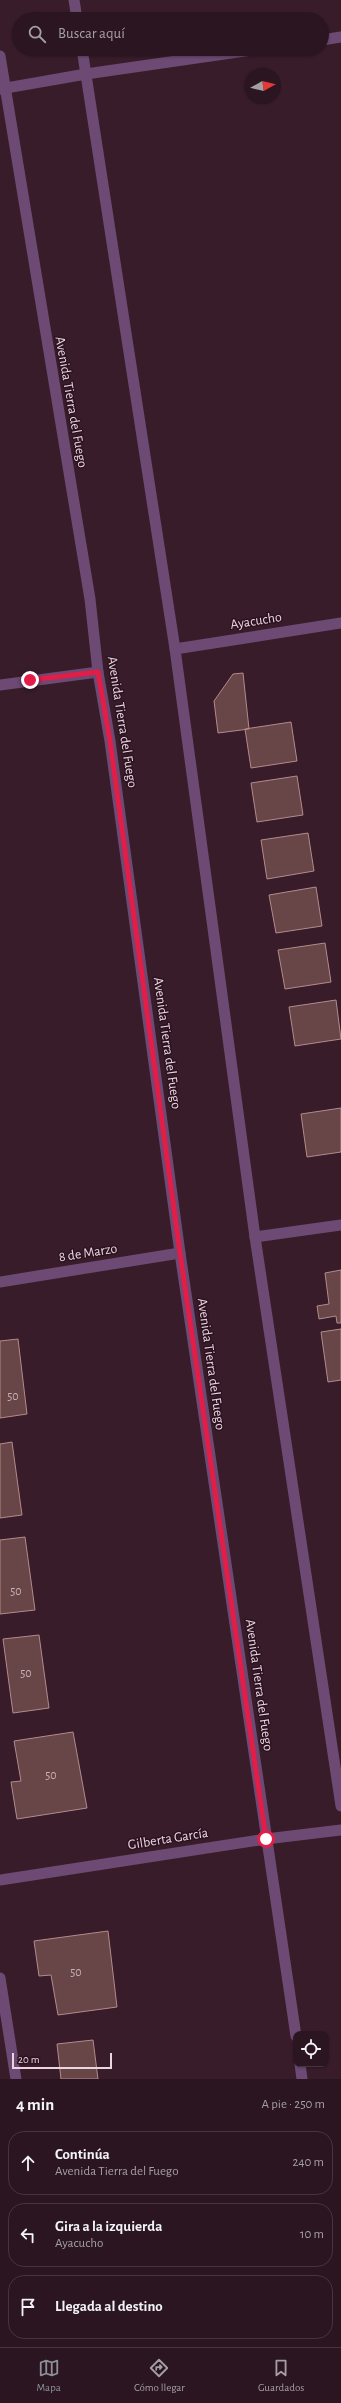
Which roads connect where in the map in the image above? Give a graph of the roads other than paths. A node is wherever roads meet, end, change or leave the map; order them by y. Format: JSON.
{"nodes":[{"id":1,"x":74,"y":0,"type":"edge"},
{"id":2,"x":76,"y":12,"type":"edge"},
{"id":3,"x":341,"y":37,"type":"edge"},
{"id":4,"x":329,"y":39,"type":"edge"},
{"id":5,"x":0,"y":56,"type":"edge"},
{"id":6,"x":83,"y":56,"type":"edge"},
{"id":7,"x":211,"y":56,"type":"edge"},
{"id":8,"x":86,"y":74,"type":"junction"},
{"id":9,"x":2,"y":89,"type":"edge"},
{"id":10,"x":341,"y":623,"type":"edge"},
{"id":11,"x":175,"y":649,"type":"junction"},
{"id":12,"x":98,"y":672,"type":"junction"},
{"id":13,"x":0,"y":685,"type":"edge"},
{"id":14,"x":341,"y":1225,"type":"edge"},
{"id":15,"x":255,"y":1237,"type":"junction"},
{"id":16,"x":180,"y":1253,"type":"junction"},
{"id":17,"x":0,"y":1282,"type":"edge"},
{"id":18,"x":341,"y":1806,"type":"edge"},
{"id":19,"x":341,"y":1830,"type":"edge"},
{"id":20,"x":266,"y":1839,"type":"junction"},
{"id":21,"x":0,"y":1880,"type":"edge"},
{"id":22,"x":0,"y":1978,"type":"edge"},
{"id":23,"x":295,"y":2031,"type":"edge"},
{"id":24,"x":300,"y":2067,"type":"edge"},
{"id":25,"x":16,"y":2079,"type":"edge"},
{"id":26,"x":302,"y":2079,"type":"edge"}],
"edges":[{"from":1,"to":2,"type":"street"},
{"from":3,"to":4,"type":"street"},
{"from":5,"to":9,"type":"street","name":"Avenida Tierra del Fuego"},
{"from":6,"to":8,"type":"street"},
{"from":7,"to":8,"type":"street"},
{"from":8,"to":9,"type":"street"},
{"from":8,"to":11,"type":"street"},
{"from":9,"to":12,"type":"street","name":"Avenida Tierra del Fuego"},
{"from":10,"to":11,"type":"street","name":"Ayacucho"},
{"from":11,"to":15,"type":"street"},
{"from":12,"to":13,"type":"street"},
{"from":12,"to":16,"type":"street","name":"Avenida Tierra del Fuego"},
{"from":14,"to":15,"type":"street"},
{"from":15,"to":18,"type":"street"},
{"from":16,"to":17,"type":"street","name":"8 de Marzo"},
{"from":16,"to":20,"type":"street","name":"Avenida Tierra del Fuego"},
{"from":19,"to":20,"type":"street","name":"Gilberta García"},
{"from":20,"to":21,"type":"street","name":"Gilberta García"},
{"from":20,"to":23,"type":"street","name":"Avenida Tierra del Fuego"},
{"from":22,"to":25,"type":"street"},
{"from":24,"to":26,"type":"street"}]}
